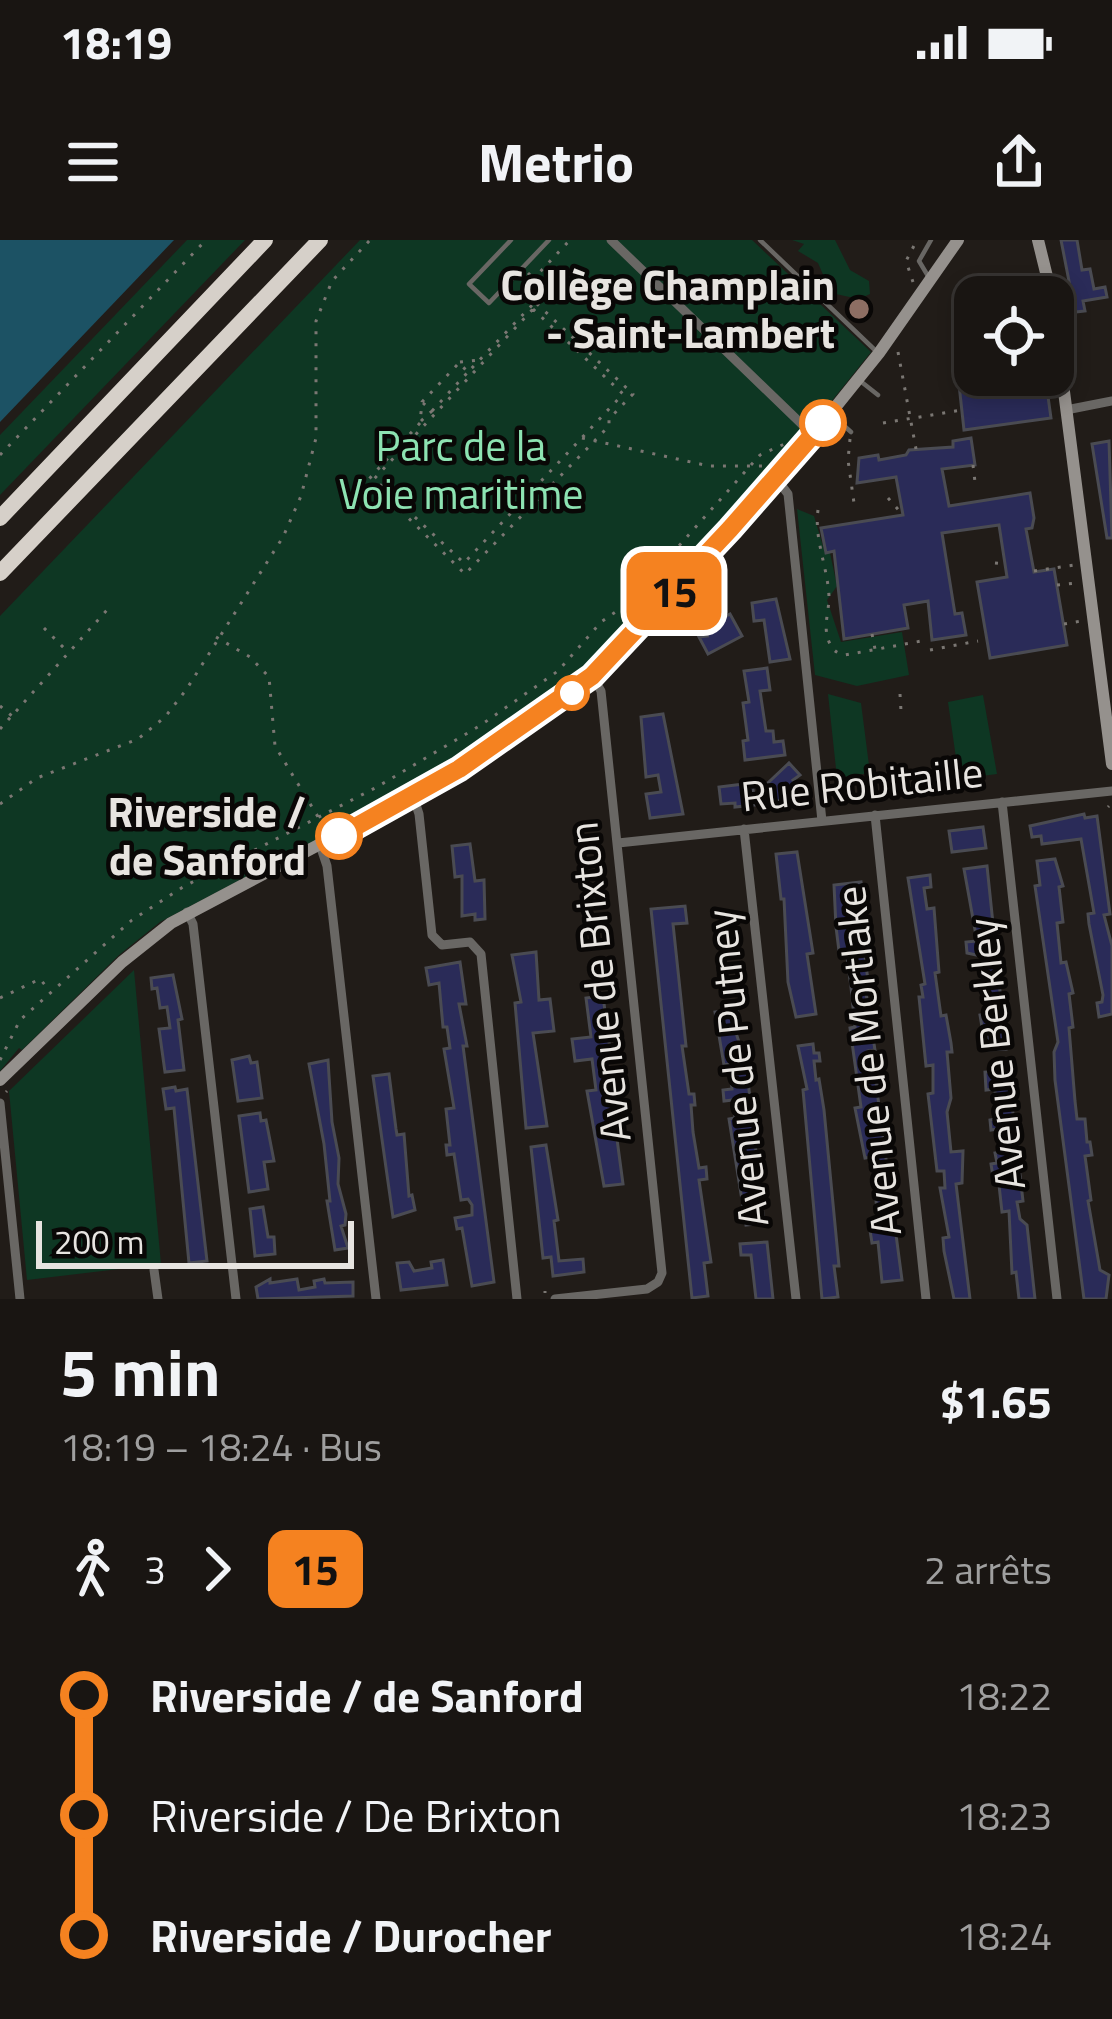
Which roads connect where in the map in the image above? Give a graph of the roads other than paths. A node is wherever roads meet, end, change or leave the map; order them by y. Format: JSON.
{"nodes":[{"id":1,"x":266,"y":240,"type":"edge"},
{"id":2,"x":320,"y":240,"type":"edge"},
{"id":3,"x":511,"y":240,"type":"edge"},
{"id":4,"x":549,"y":240,"type":"edge"},
{"id":5,"x":611,"y":240,"type":"edge"},
{"id":6,"x":760,"y":240,"type":"edge"},
{"id":7,"x":931,"y":240,"type":"edge"},
{"id":8,"x":958,"y":240,"type":"edge"},
{"id":9,"x":1038,"y":240,"type":"edge"},
{"id":10,"x":1047,"y":276,"type":"edge"},
{"id":11,"x":932,"y":278,"type":"junction"},
{"id":12,"x":878,"y":353,"type":"junction"},
{"id":13,"x":858,"y":379,"type":"junction"},
{"id":14,"x":878,"y":395,"type":"dead end"},
{"id":15,"x":1064,"y":396,"type":"edge"},
{"id":16,"x":1112,"y":401,"type":"edge"},
{"id":17,"x":1066,"y":410,"type":"junction"},
{"id":18,"x":831,"y":414,"type":"junction"},
{"id":19,"x":850,"y":432,"type":"road end"},
{"id":20,"x":806,"y":435,"type":"junction"},
{"id":21,"x":777,"y":469,"type":"junction"},
{"id":22,"x":0,"y":518,"type":"edge"},
{"id":23,"x":0,"y":573,"type":"edge"},
{"id":24,"x":592,"y":676,"type":"junction"},
{"id":25,"x":1112,"y":764,"type":"edge"},
{"id":26,"x":1112,"y":790,"type":"edge"},
{"id":27,"x":412,"y":796,"type":"junction"},
{"id":28,"x":1002,"y":802,"type":"junction"},
{"id":29,"x":875,"y":815,"type":"junction"},
{"id":30,"x":823,"y":821,"type":"junction"},
{"id":31,"x":744,"y":830,"type":"junction"},
{"id":32,"x":323,"y":839,"type":"junction"},
{"id":33,"x":618,"y":843,"type":"junction"},
{"id":34,"x":188,"y":912,"type":"junction"},
{"id":35,"x":5,"y":1088,"type":"edge"},
{"id":36,"x":0,"y":1103,"type":"edge"},
{"id":37,"x":154,"y":1270,"type":"dead end"},
{"id":38,"x":548,"y":1294,"type":"edge"},
{"id":39,"x":20,"y":1299,"type":"edge"},
{"id":40,"x":158,"y":1299,"type":"edge"},
{"id":41,"x":236,"y":1299,"type":"edge"},
{"id":42,"x":376,"y":1299,"type":"edge"},
{"id":43,"x":517,"y":1299,"type":"edge"},
{"id":44,"x":796,"y":1299,"type":"edge"},
{"id":45,"x":926,"y":1299,"type":"edge"},
{"id":46,"x":1057,"y":1299,"type":"edge"}],
"edges":[{"from":1,"to":22,"type":"highway"},
{"from":2,"to":23,"type":"highway"},
{"from":3,"to":4,"type":"lane"},
{"from":5,"to":20,"type":"street"},
{"from":6,"to":12,"type":"lane"},
{"from":7,"to":11,"type":"lane"},
{"from":8,"to":11,"type":"street"},
{"from":9,"to":10,"type":"street"},
{"from":11,"to":12,"type":"street"},
{"from":12,"to":13,"type":"street"},
{"from":13,"to":14,"type":"lane"},
{"from":13,"to":18,"type":"street"},
{"from":15,"to":17,"type":"street"},
{"from":16,"to":17,"type":"street"},
{"from":17,"to":25,"type":"street"},
{"from":18,"to":19,"type":"lane"},
{"from":18,"to":20,"type":"street"},
{"from":20,"to":21,"type":"street"},
{"from":21,"to":24,"type":"street"},
{"from":21,"to":30,"type":"street"},
{"from":24,"to":27,"type":"street"},
{"from":24,"to":33,"type":"street","name":"Avenue de Brixton"},
{"from":26,"to":28,"type":"street","name":"Rue Robitaille"},
{"from":27,"to":32,"type":"street"},
{"from":27,"to":43,"type":"street"},
{"from":28,"to":29,"type":"street","name":"Rue Robitaille"},
{"from":28,"to":46,"type":"street","name":"Avenue Berkley"},
{"from":29,"to":30,"type":"street","name":"Rue Robitaille"},
{"from":29,"to":45,"type":"street","name":"Avenue de Mortlake"},
{"from":30,"to":31,"type":"street","name":"Rue Robitaille"},
{"from":31,"to":33,"type":"street","name":"Rue Robitaille"},
{"from":31,"to":44,"type":"street","name":"Avenue de Putney"},
{"from":32,"to":34,"type":"street"},
{"from":32,"to":42,"type":"street"},
{"from":33,"to":38,"type":"street","name":"Avenue de Brixton"},
{"from":34,"to":35,"type":"street"},
{"from":34,"to":41,"type":"street"},
{"from":36,"to":39,"type":"street"},
{"from":37,"to":40,"type":"street"}]}
